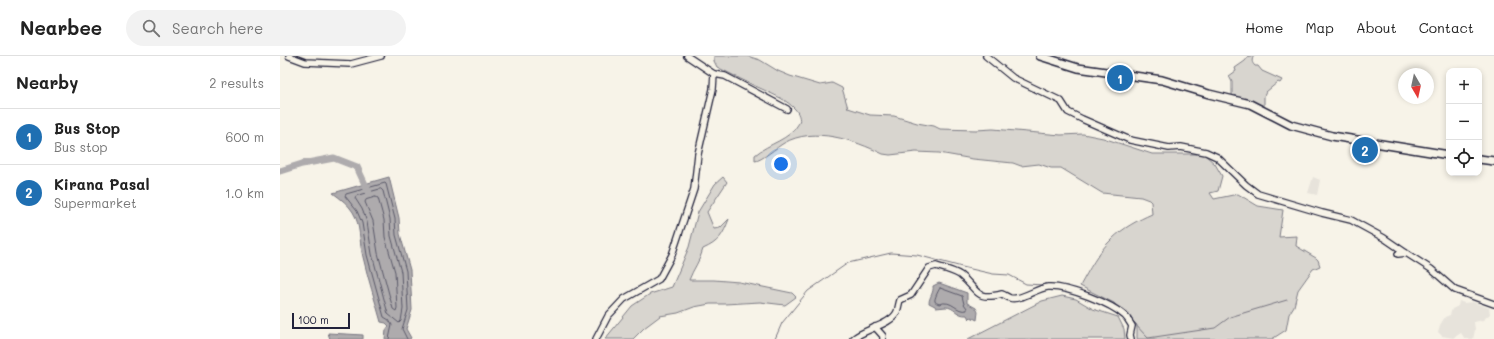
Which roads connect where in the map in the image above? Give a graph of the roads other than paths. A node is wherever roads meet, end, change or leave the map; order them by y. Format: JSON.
{"nodes":[{"id":1,"x":289,"y":56,"type":"edge"},
{"id":2,"x":381,"y":56,"type":"edge"},
{"id":3,"x":687,"y":56,"type":"edge"},
{"id":4,"x":986,"y":56,"type":"edge"},
{"id":5,"x":1040,"y":56,"type":"edge"},
{"id":6,"x":714,"y":74,"type":"junction"},
{"id":7,"x":787,"y":109,"type":"dead end"},
{"id":8,"x":1446,"y":155,"type":"edge"},
{"id":9,"x":1482,"y":159,"type":"edge"},
{"id":10,"x":1494,"y":161,"type":"edge"},
{"id":11,"x":1406,"y":253,"type":"junction"},
{"id":12,"x":1398,"y":254,"type":"dead end"},
{"id":13,"x":1494,"y":304,"type":"edge"},
{"id":14,"x":875,"y":327,"type":"junction"},
{"id":15,"x":596,"y":339,"type":"edge"},
{"id":16,"x":853,"y":339,"type":"edge"},
{"id":17,"x":884,"y":339,"type":"edge"},
{"id":18,"x":1131,"y":339,"type":"edge"}],
"edges":[{"from":1,"to":2,"type":"street"},
{"from":3,"to":6,"type":"street"},
{"from":4,"to":11,"type":"street"},
{"from":5,"to":8,"type":"main road"},
{"from":6,"to":7,"type":"street"},
{"from":6,"to":15,"type":"street"},
{"from":9,"to":10,"type":"main road"},
{"from":11,"to":12,"type":"street"},
{"from":11,"to":13,"type":"street"},
{"from":14,"to":16,"type":"street"},
{"from":14,"to":17,"type":"street"},
{"from":14,"to":18,"type":"street"}]}
